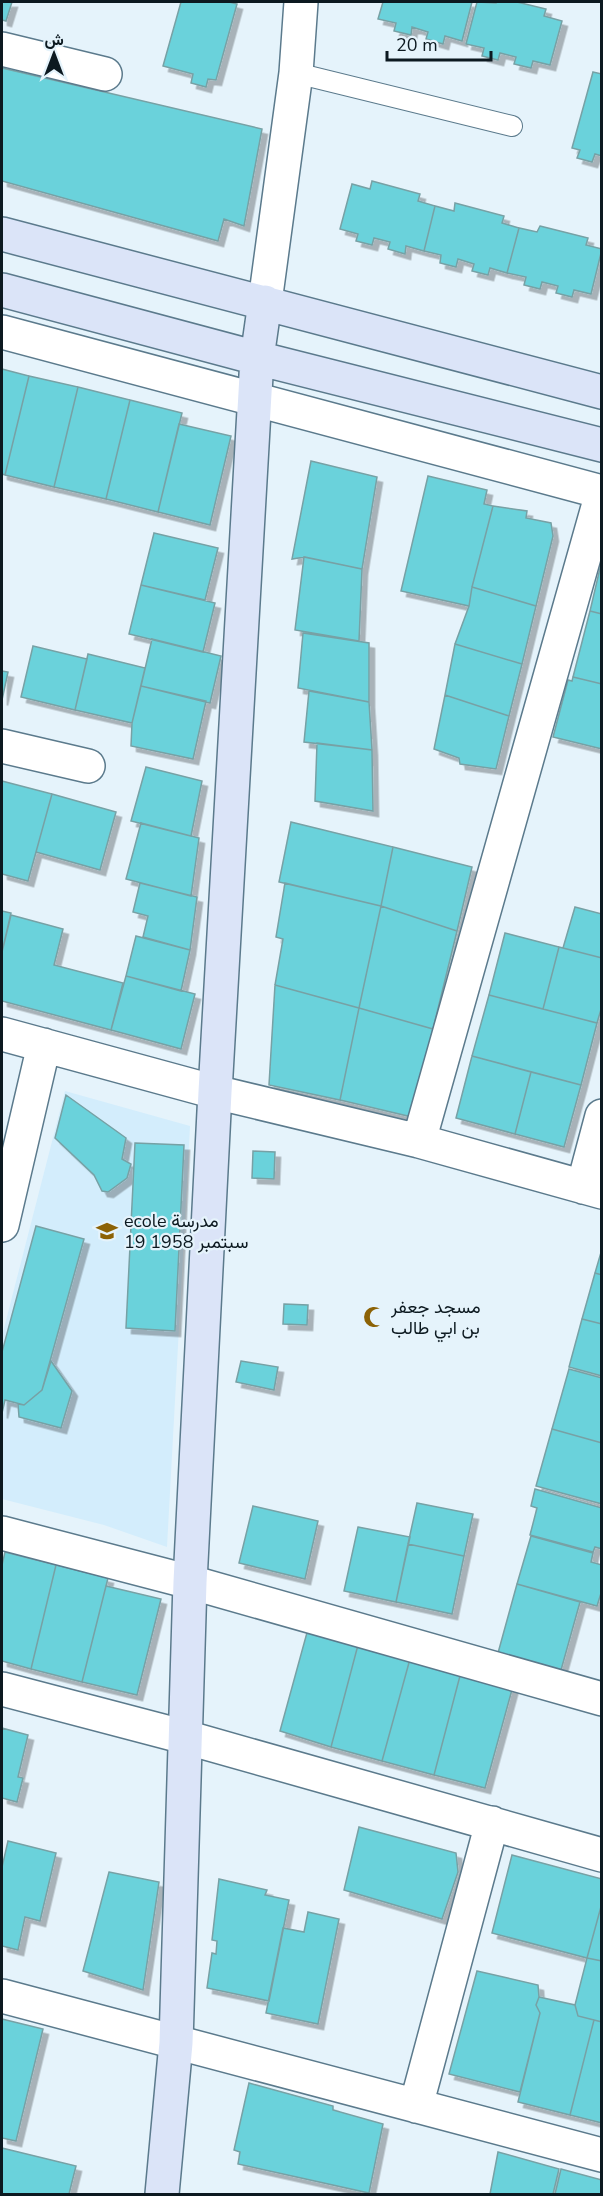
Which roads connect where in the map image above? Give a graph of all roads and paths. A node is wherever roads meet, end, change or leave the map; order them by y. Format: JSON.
{"nodes":[{"id":1,"x":301,"y":2,"type":"edge"},
{"id":2,"x":2,"y":49,"type":"edge"},
{"id":3,"x":296,"y":73,"type":"junction"},
{"id":4,"x":105,"y":74,"type":"dead end"},
{"id":5,"x":513,"y":126,"type":"dead end"},
{"id":6,"x":2,"y":234,"type":"edge"},
{"id":7,"x":2,"y":290,"type":"edge"},
{"id":8,"x":265,"y":302,"type":"junction"},
{"id":9,"x":2,"y":332,"type":"edge"},
{"id":10,"x":257,"y":358,"type":"junction"},
{"id":11,"x":602,"y":392,"type":"edge"},
{"id":12,"x":255,"y":399,"type":"junction"},
{"id":13,"x":602,"y":445,"type":"edge"},
{"id":14,"x":602,"y":492,"type":"edge"},
{"id":15,"x":2,"y":746,"type":"edge"},
{"id":16,"x":88,"y":766,"type":"dead end"},
{"id":17,"x":2,"y":1034,"type":"edge"},
{"id":18,"x":44,"y":1045,"type":"junction"},
{"id":19,"x":215,"y":1092,"type":"junction"},
{"id":20,"x":602,"y":1116,"type":"edge"},
{"id":21,"x":420,"y":1141,"type":"junction"},
{"id":22,"x":592,"y":1189,"type":"edge"},
{"id":23,"x":2,"y":1225,"type":"edge"},
{"id":24,"x":2,"y":1533,"type":"edge"},
{"id":25,"x":190,"y":1582,"type":"junction"},
{"id":26,"x":2,"y":1689,"type":"edge"},
{"id":27,"x":602,"y":1700,"type":"edge"},
{"id":28,"x":185,"y":1737,"type":"junction"},
{"id":29,"x":492,"y":1823,"type":"junction"},
{"id":30,"x":602,"y":1855,"type":"edge"},
{"id":31,"x":2,"y":1996,"type":"edge"},
{"id":32,"x":176,"y":2043,"type":"junction"},
{"id":33,"x":416,"y":2106,"type":"junction"},
{"id":34,"x":602,"y":2155,"type":"edge"},
{"id":35,"x":162,"y":2194,"type":"edge"}],
"edges":[{"from":1,"to":3,"type":"street"},
{"from":2,"to":4,"type":"street"},
{"from":3,"to":5,"type":"lane"},
{"from":3,"to":8,"type":"street"},
{"from":6,"to":8,"type":"street"},
{"from":7,"to":10,"type":"street"},
{"from":8,"to":10,"type":"street"},
{"from":8,"to":11,"type":"street"},
{"from":9,"to":12,"type":"street"},
{"from":10,"to":12,"type":"street"},
{"from":10,"to":13,"type":"street"},
{"from":12,"to":14,"type":"street"},
{"from":12,"to":19,"type":"street"},
{"from":14,"to":21,"type":"street"},
{"from":15,"to":16,"type":"street"},
{"from":17,"to":18,"type":"street"},
{"from":18,"to":19,"type":"street"},
{"from":18,"to":23,"type":"street"},
{"from":19,"to":21,"type":"street"},
{"from":19,"to":25,"type":"street"},
{"from":20,"to":22,"type":"street"},
{"from":21,"to":22,"type":"street"},
{"from":24,"to":25,"type":"street"},
{"from":25,"to":27,"type":"street"},
{"from":25,"to":28,"type":"street"},
{"from":26,"to":28,"type":"street"},
{"from":28,"to":29,"type":"street"},
{"from":28,"to":32,"type":"street"},
{"from":29,"to":30,"type":"street"},
{"from":29,"to":33,"type":"street"},
{"from":31,"to":32,"type":"street"},
{"from":32,"to":33,"type":"street"},
{"from":32,"to":35,"type":"street"},
{"from":33,"to":34,"type":"street"}]}
